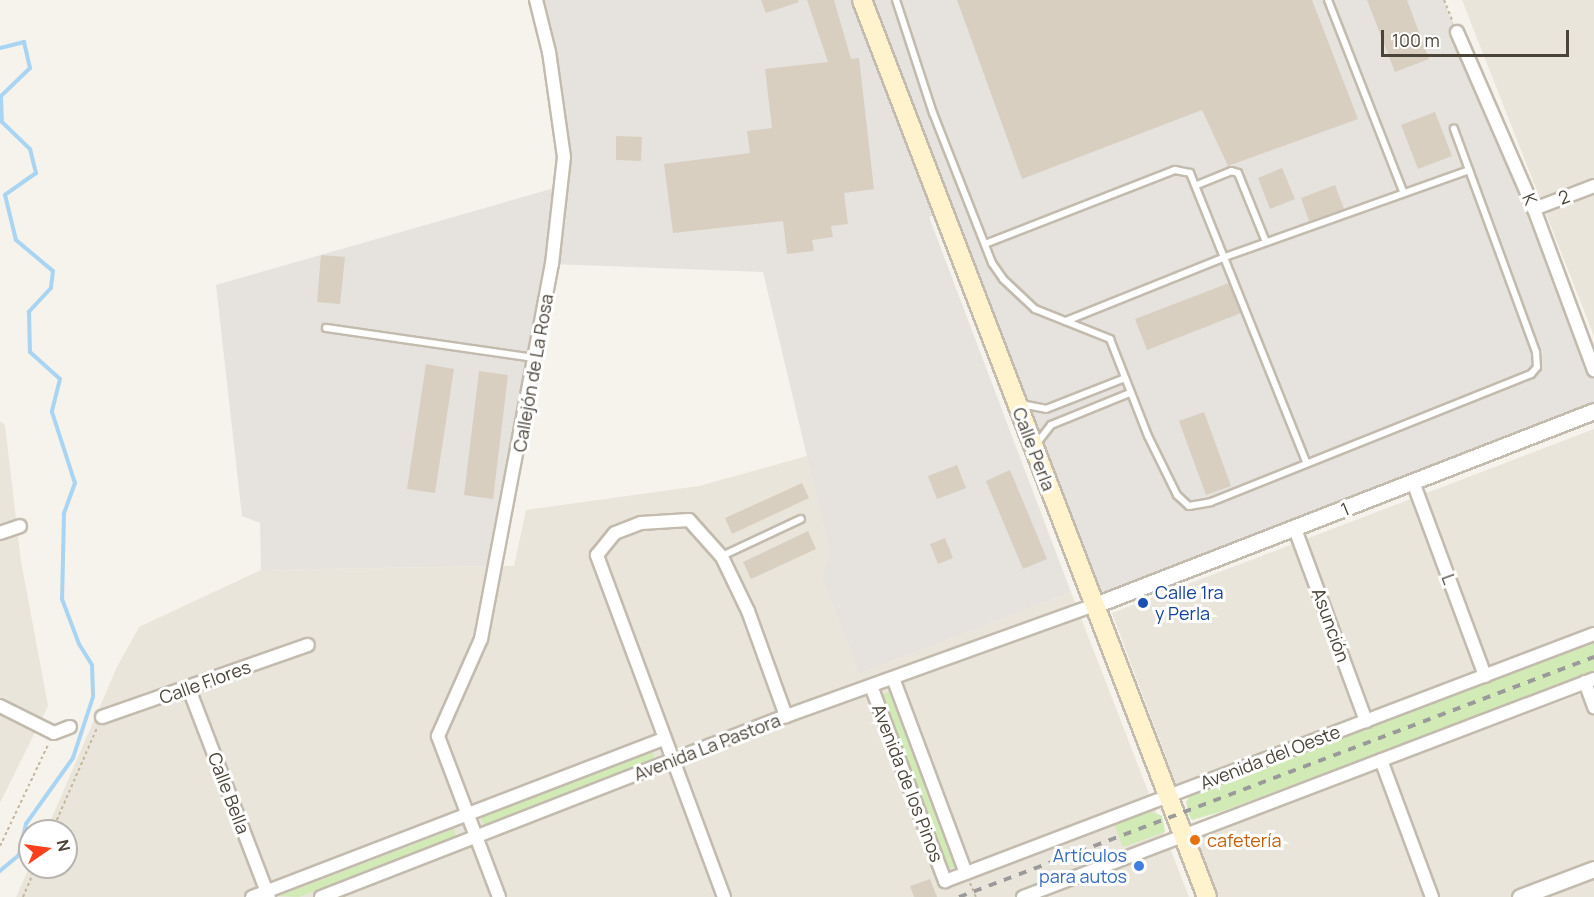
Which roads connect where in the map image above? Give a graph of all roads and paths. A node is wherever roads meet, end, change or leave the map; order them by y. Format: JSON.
{"nodes":[{"id":1,"x":536,"y":0,"type":"edge"},
{"id":2,"x":862,"y":0,"type":"edge"},
{"id":3,"x":896,"y":0,"type":"edge"},
{"id":4,"x":1328,"y":0,"type":"edge"},
{"id":5,"x":1444,"y":0,"type":"edge"},
{"id":6,"x":1457,"y":32,"type":"joint"},
{"id":7,"x":1454,"y":129,"type":"dead end"},
{"id":8,"x":1469,"y":170,"type":"junction"},
{"id":9,"x":1197,"y":185,"type":"junction"},
{"id":10,"x":1594,"y":186,"type":"edge"},
{"id":11,"x":1403,"y":191,"type":"junction"},
{"id":12,"x":1534,"y":209,"type":"junction"},
{"id":13,"x":1266,"y":242,"type":"junction"},
{"id":14,"x":985,"y":244,"type":"junction"},
{"id":15,"x":1225,"y":257,"type":"junction"},
{"id":16,"x":1066,"y":321,"type":"junction"},
{"id":17,"x":326,"y":328,"type":"dead end"},
{"id":18,"x":536,"y":358,"type":"junction"},
{"id":19,"x":1594,"y":370,"type":"edge"},
{"id":20,"x":1125,"y":378,"type":"junction"},
{"id":21,"x":1130,"y":393,"type":"junction"},
{"id":22,"x":1016,"y":398,"type":"junction"},
{"id":23,"x":1594,"y":411,"type":"edge"},
{"id":24,"x":1037,"y":459,"type":"junction"},
{"id":25,"x":1306,"y":461,"type":"junction"},
{"id":26,"x":1413,"y":482,"type":"junction"},
{"id":27,"x":801,"y":519,"type":"dead end"},
{"id":28,"x":20,"y":526,"type":"dead end"},
{"id":29,"x":1295,"y":529,"type":"junction"},
{"id":30,"x":0,"y":533,"type":"edge"},
{"id":31,"x":722,"y":557,"type":"junction"},
{"id":32,"x":1095,"y":605,"type":"junction"},
{"id":33,"x":1594,"y":634,"type":"edge"},
{"id":34,"x":308,"y":645,"type":"dead end"},
{"id":35,"x":1485,"y":676,"type":"junction"},
{"id":36,"x":893,"y":678,"type":"junction"},
{"id":37,"x":1589,"y":681,"type":"edge"},
{"id":38,"x":871,"y":686,"type":"junction"},
{"id":39,"x":189,"y":689,"type":"junction"},
{"id":40,"x":0,"y":706,"type":"edge"},
{"id":41,"x":1594,"y":707,"type":"edge"},
{"id":42,"x":786,"y":716,"type":"junction"},
{"id":43,"x":102,"y":717,"type":"joint"},
{"id":44,"x":1366,"y":721,"type":"junction"},
{"id":45,"x":70,"y":727,"type":"dead end"},
{"id":46,"x":54,"y":733,"type":"junction"},
{"id":47,"x":664,"y":739,"type":"junction"},
{"id":48,"x":672,"y":760,"type":"junction"},
{"id":49,"x":1381,"y":760,"type":"junction"},
{"id":50,"x":1169,"y":796,"type":"junction"},
{"id":51,"x":468,"y":814,"type":"junction"},
{"id":52,"x":57,"y":819,"type":"edge"},
{"id":53,"x":1184,"y":836,"type":"junction"},
{"id":54,"x":476,"y":837,"type":"junction"},
{"id":55,"x":0,"y":846,"type":"edge"},
{"id":56,"x":1594,"y":869,"type":"edge"},
{"id":57,"x":966,"y":873,"type":"junction"},
{"id":58,"x":31,"y":879,"type":"edge"},
{"id":59,"x":945,"y":881,"type":"joint"},
{"id":60,"x":268,"y":894,"type":"edge"},
{"id":61,"x":23,"y":897,"type":"edge"},
{"id":62,"x":252,"y":897,"type":"edge"},
{"id":63,"x":321,"y":897,"type":"edge"},
{"id":64,"x":499,"y":897,"type":"edge"},
{"id":65,"x":724,"y":897,"type":"edge"},
{"id":66,"x":1023,"y":897,"type":"edge"},
{"id":67,"x":1207,"y":897,"type":"edge"},
{"id":68,"x":1432,"y":897,"type":"edge"},
{"id":69,"x":1520,"y":897,"type":"edge"}],
"edges":[{"from":1,"to":18,"type":"street","name":"Callejón de La Rosa"},
{"from":2,"to":22,"type":"main road","name":"Calle Perla"},
{"from":3,"to":14,"type":"lane"},
{"from":4,"to":11,"type":"lane"},
{"from":5,"to":6,"type":"path"},
{"from":6,"to":12,"type":"street","name":"K"},
{"from":7,"to":8,"type":"lane"},
{"from":8,"to":11,"type":"lane"},
{"from":8,"to":25,"type":"lane"},
{"from":9,"to":13,"type":"lane"},
{"from":9,"to":14,"type":"lane"},
{"from":9,"to":15,"type":"lane"},
{"from":10,"to":12,"type":"street","name":"2"},
{"from":11,"to":13,"type":"lane"},
{"from":12,"to":19,"type":"street","name":"K"},
{"from":13,"to":15,"type":"lane"},
{"from":14,"to":16,"type":"lane"},
{"from":15,"to":16,"type":"lane"},
{"from":15,"to":25,"type":"lane"},
{"from":16,"to":20,"type":"lane"},
{"from":17,"to":18,"type":"lane"},
{"from":18,"to":51,"type":"street","name":"Callejón de La Rosa"},
{"from":20,"to":21,"type":"lane"},
{"from":20,"to":22,"type":"lane"},
{"from":21,"to":24,"type":"lane"},
{"from":21,"to":25,"type":"lane"},
{"from":22,"to":24,"type":"main road","name":"Calle Perla"},
{"from":23,"to":26,"type":"street","name":"1"},
{"from":24,"to":32,"type":"main road","name":"Calle Perla"},
{"from":26,"to":29,"type":"street","name":"1"},
{"from":26,"to":35,"type":"street","name":"L"},
{"from":27,"to":31,"type":"lane"},
{"from":28,"to":30,"type":"street"},
{"from":29,"to":32,"type":"street","name":"1"},
{"from":29,"to":44,"type":"street","name":"Asunción"},
{"from":31,"to":42,"type":"street"},
{"from":31,"to":47,"type":"street"},
{"from":32,"to":36,"type":"street","name":"Avenida La Pastora"},
{"from":32,"to":50,"type":"main road","name":"Calle Perla"},
{"from":33,"to":35,"type":"street","name":"Avenida del Oeste"},
{"from":34,"to":39,"type":"street","name":"Calle Flores"},
{"from":35,"to":44,"type":"street","name":"Avenida del Oeste"},
{"from":36,"to":38,"type":"street","name":"Avenida La Pastora"},
{"from":36,"to":57,"type":"street","name":"Avenida de los Pinos"},
{"from":37,"to":41,"type":"street"},
{"from":37,"to":49,"type":"street"},
{"from":38,"to":42,"type":"street","name":"Avenida La Pastora"},
{"from":38,"to":59,"type":"street","name":"Avenida de los Pinos"},
{"from":39,"to":43,"type":"street","name":"Calle Flores"},
{"from":39,"to":60,"type":"street","name":"Calle Bella"},
{"from":40,"to":46,"type":"street"},
{"from":42,"to":48,"type":"street","name":"Avenida La Pastora"},
{"from":43,"to":52,"type":"path"},
{"from":44,"to":50,"type":"street","name":"Avenida del Oeste"},
{"from":45,"to":46,"type":"street"},
{"from":46,"to":55,"type":"path"},
{"from":47,"to":48,"type":"street"},
{"from":47,"to":51,"type":"street","name":"Avenida La Pastora"},
{"from":48,"to":54,"type":"street","name":"Avenida La Pastora"},
{"from":48,"to":65,"type":"street"},
{"from":49,"to":53,"type":"street"},
{"from":49,"to":68,"type":"street"},
{"from":50,"to":53,"type":"main road","name":"Calle Perla"},
{"from":50,"to":57,"type":"street","name":"Avenida del Oeste"},
{"from":51,"to":54,"type":"street"},
{"from":51,"to":60,"type":"street","name":"Avenida La Pastora"},
{"from":53,"to":66,"type":"street"},
{"from":53,"to":67,"type":"main road","name":"Calle Perla"},
{"from":54,"to":63,"type":"street","name":"Avenida La Pastora"},
{"from":54,"to":64,"type":"street"},
{"from":56,"to":69,"type":"street"},
{"from":57,"to":59,"type":"street","name":"Avenida del Oeste"},
{"from":58,"to":61,"type":"path"},
{"from":60,"to":62,"type":"street","name":"Avenida La Pastora"}]}
